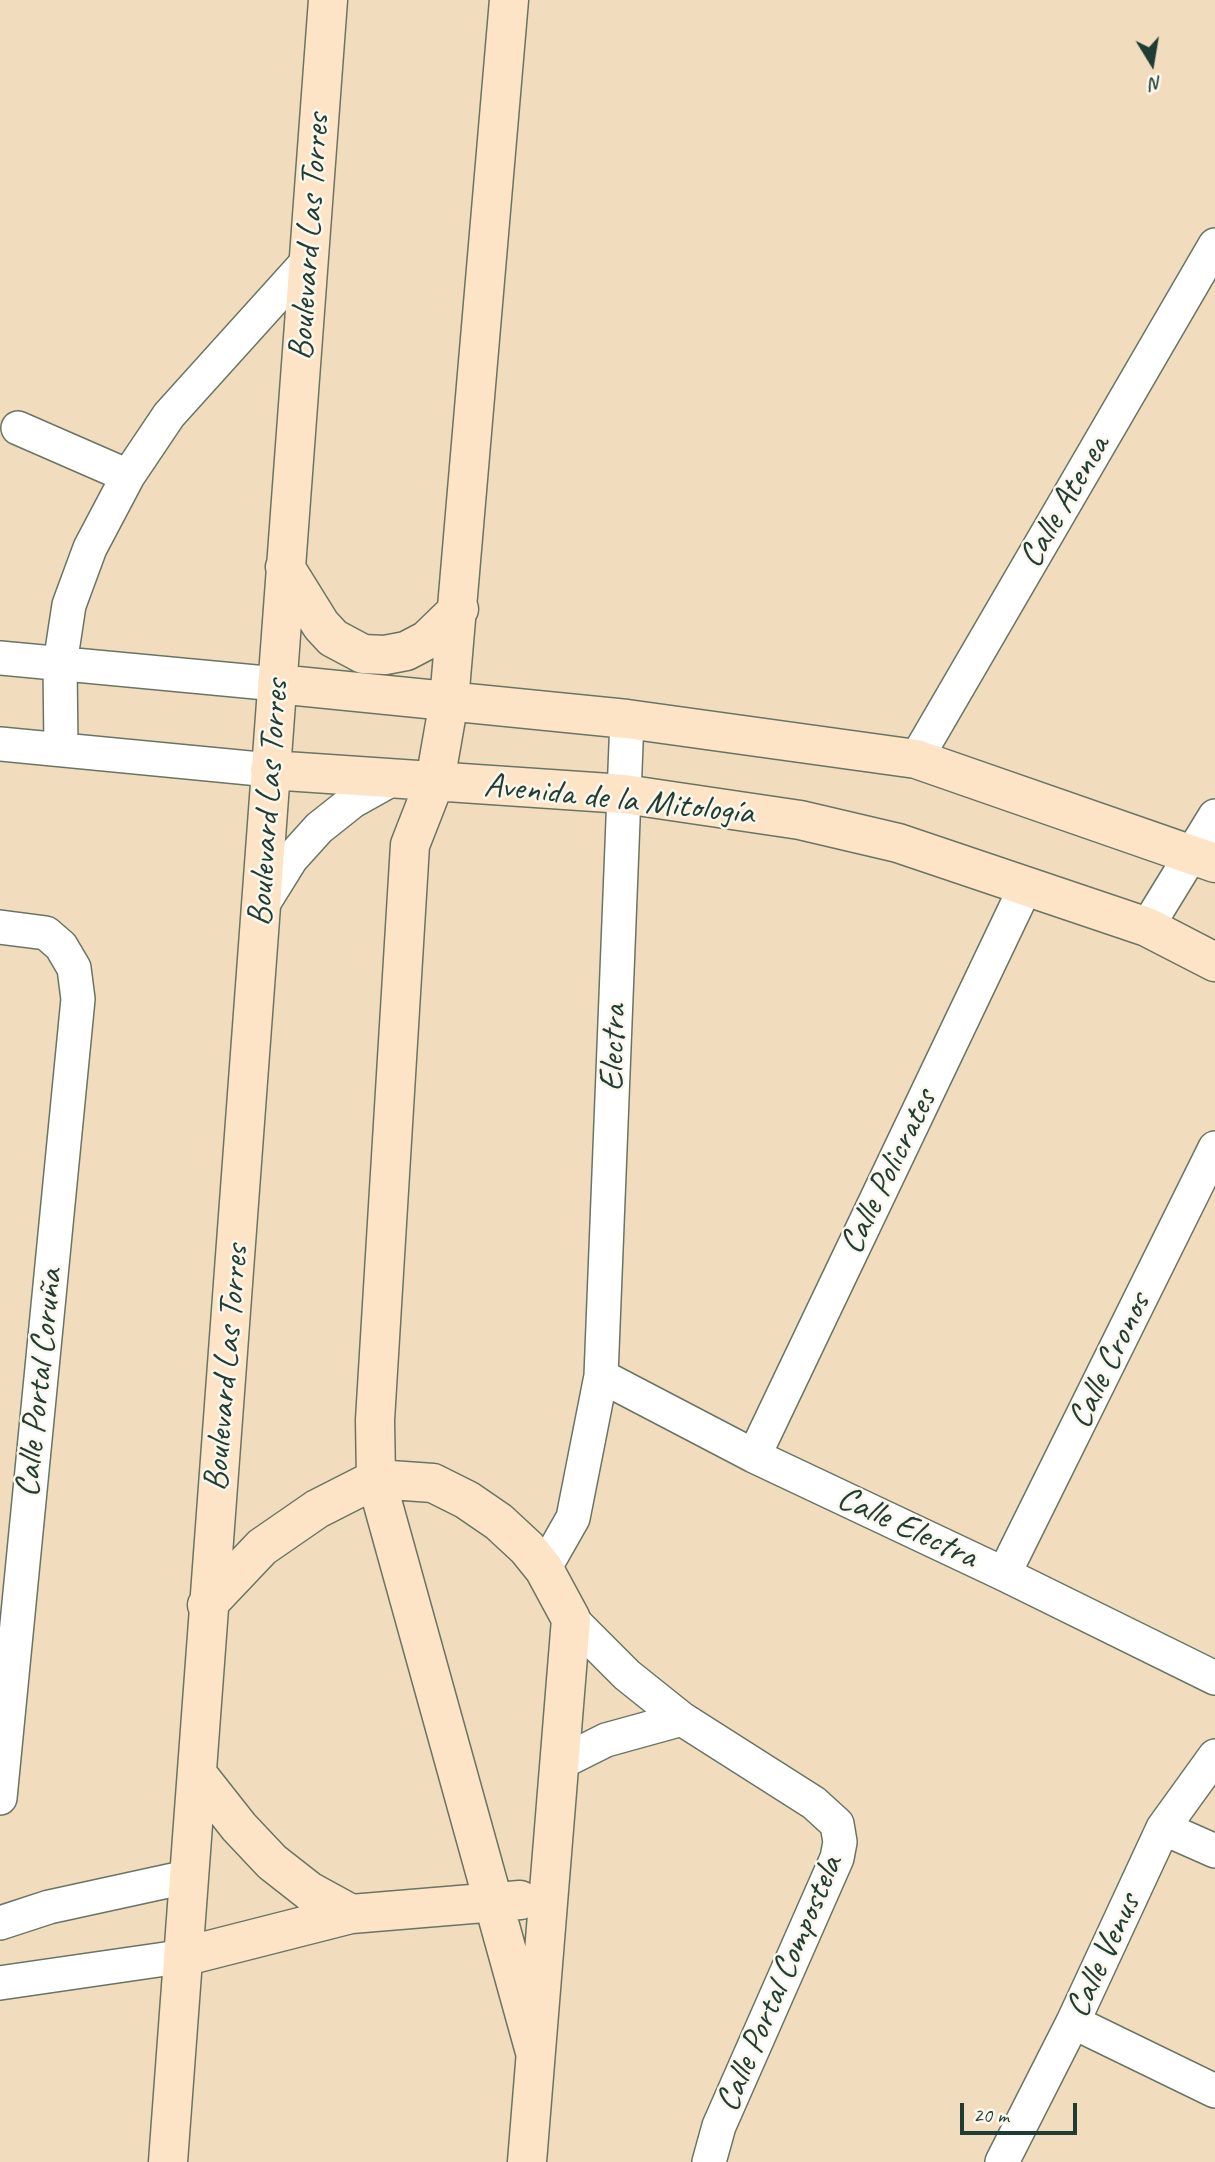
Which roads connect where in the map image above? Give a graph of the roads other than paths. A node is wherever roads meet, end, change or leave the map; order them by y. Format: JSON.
{"nodes":[{"id":1,"x":328,"y":0,"type":"edge"},
{"id":2,"x":509,"y":0,"type":"edge"},
{"id":3,"x":1215,"y":245,"type":"edge"},
{"id":4,"x":309,"y":261,"type":"junction"},
{"id":5,"x":18,"y":428,"type":"dead end"},
{"id":6,"x":128,"y":476,"type":"junction"},
{"id":7,"x":285,"y":567,"type":"junction"},
{"id":8,"x":458,"y":609,"type":"junction"},
{"id":9,"x":0,"y":658,"type":"edge"},
{"id":10,"x":60,"y":664,"type":"junction"},
{"id":11,"x":277,"y":684,"type":"junction"},
{"id":12,"x":449,"y":701,"type":"junction"},
{"id":13,"x":627,"y":719,"type":"junction"},
{"id":14,"x":0,"y":744,"type":"edge"},
{"id":15,"x":61,"y":748,"type":"junction"},
{"id":16,"x":916,"y":759,"type":"junction"},
{"id":17,"x":270,"y":769,"type":"junction"},
{"id":18,"x":394,"y":778,"type":"junction"},
{"id":19,"x":435,"y":781,"type":"junction"},
{"id":20,"x":624,"y":794,"type":"junction"},
{"id":21,"x":1215,"y":816,"type":"edge"},
{"id":22,"x":1204,"y":858,"type":"edge"},
{"id":23,"x":1025,"y":888,"type":"junction"},
{"id":24,"x":263,"y":904,"type":"junction"},
{"id":25,"x":1147,"y":927,"type":"junction"},
{"id":26,"x":0,"y":928,"type":"edge"},
{"id":27,"x":1215,"y":962,"type":"edge"},
{"id":28,"x":1215,"y":1148,"type":"edge"},
{"id":29,"x":601,"y":1376,"type":"junction"},
{"id":30,"x":754,"y":1456,"type":"junction"},
{"id":31,"x":376,"y":1479,"type":"junction"},
{"id":32,"x":14,"y":1501,"type":"edge"},
{"id":33,"x":544,"y":1569,"type":"junction"},
{"id":34,"x":1004,"y":1574,"type":"junction"},
{"id":35,"x":207,"y":1605,"type":"junction"},
{"id":36,"x":570,"y":1619,"type":"junction"},
{"id":37,"x":1215,"y":1678,"type":"edge"},
{"id":38,"x":682,"y":1719,"type":"junction"},
{"id":39,"x":1215,"y":1756,"type":"edge"},
{"id":40,"x":558,"y":1764,"type":"junction"},
{"id":41,"x":198,"y":1775,"type":"junction"},
{"id":42,"x":0,"y":1798,"type":"edge"},
{"id":43,"x":1163,"y":1828,"type":"junction"},
{"id":44,"x":1215,"y":1851,"type":"edge"},
{"id":45,"x":191,"y":1876,"type":"junction"},
{"id":46,"x":546,"y":1898,"type":"junction"},
{"id":47,"x":494,"y":1903,"type":"junction"},
{"id":48,"x":351,"y":1914,"type":"junction"},
{"id":49,"x":0,"y":1923,"type":"edge"},
{"id":50,"x":186,"y":1956,"type":"junction"},
{"id":51,"x":0,"y":1983,"type":"edge"},
{"id":52,"x":1073,"y":2022,"type":"junction"},
{"id":53,"x":535,"y":2052,"type":"junction"},
{"id":54,"x":1215,"y":2091,"type":"edge"},
{"id":55,"x":168,"y":2162,"type":"edge"},
{"id":56,"x":527,"y":2162,"type":"edge"},
{"id":57,"x":709,"y":2162,"type":"edge"},
{"id":58,"x":1002,"y":2162,"type":"edge"}],
"edges":[{"from":1,"to":4,"type":"main road","name":"Boulevard Las Torres"},
{"from":2,"to":8,"type":"main road"},
{"from":3,"to":16,"type":"street","name":"Calle Atenea"},
{"from":4,"to":6,"type":"street"},
{"from":4,"to":7,"type":"main road","name":"Boulevard Las Torres"},
{"from":5,"to":6,"type":"street"},
{"from":6,"to":10,"type":"street"},
{"from":7,"to":8,"type":"main road"},
{"from":7,"to":11,"type":"main road","name":"Boulevard Las Torres"},
{"from":8,"to":12,"type":"main road"},
{"from":9,"to":10,"type":"street"},
{"from":10,"to":11,"type":"street"},
{"from":10,"to":15,"type":"street"},
{"from":11,"to":12,"type":"main road"},
{"from":11,"to":17,"type":"main road","name":"Boulevard Las Torres"},
{"from":12,"to":13,"type":"main road"},
{"from":12,"to":19,"type":"main road"},
{"from":13,"to":16,"type":"main road"},
{"from":13,"to":20,"type":"street","name":"Electra"},
{"from":14,"to":15,"type":"street","name":"Avenida de la Mitología"},
{"from":15,"to":17,"type":"street","name":"Avenida de la Mitología"},
{"from":16,"to":22,"type":"main road"},
{"from":17,"to":18,"type":"main road","name":"Avenida de la Mitología"},
{"from":17,"to":24,"type":"main road","name":"Boulevard Las Torres"},
{"from":18,"to":19,"type":"main road","name":"Avenida de la Mitología"},
{"from":18,"to":24,"type":"street"},
{"from":19,"to":20,"type":"main road","name":"Avenida de la Mitología"},
{"from":19,"to":31,"type":"main road"},
{"from":20,"to":23,"type":"main road","name":"Avenida de la Mitología"},
{"from":20,"to":29,"type":"street","name":"Electra"},
{"from":21,"to":22,"type":"street"},
{"from":22,"to":25,"type":"street"},
{"from":23,"to":25,"type":"main road","name":"Avenida de la Mitología"},
{"from":23,"to":30,"type":"street","name":"Calle Policrates"},
{"from":24,"to":35,"type":"main road","name":"Boulevard Las Torres"},
{"from":25,"to":27,"type":"main road","name":"Avenida de la Mitología"},
{"from":26,"to":32,"type":"street","name":"Calle Portal Coruña"},
{"from":28,"to":34,"type":"street","name":"Calle Cronos"},
{"from":29,"to":30,"type":"street","name":"Calle Electra"},
{"from":29,"to":33,"type":"street","name":"Electra"},
{"from":30,"to":34,"type":"street","name":"Calle Electra"},
{"from":31,"to":33,"type":"main road"},
{"from":31,"to":35,"type":"main road"},
{"from":31,"to":47,"type":"main road"},
{"from":32,"to":42,"type":"street","name":"Calle Portal Coruña"},
{"from":33,"to":36,"type":"main road"},
{"from":34,"to":37,"type":"street","name":"Calle Electra"},
{"from":35,"to":41,"type":"main road","name":"Boulevard Las Torres"},
{"from":36,"to":38,"type":"street","name":"Calle Portal Compostela"},
{"from":36,"to":40,"type":"main road"},
{"from":38,"to":40,"type":"street"},
{"from":38,"to":57,"type":"street","name":"Calle Portal Compostela"},
{"from":39,"to":43,"type":"street","name":"Calle Venus"},
{"from":40,"to":46,"type":"main road"},
{"from":41,"to":45,"type":"main road","name":"Boulevard Las Torres"},
{"from":41,"to":48,"type":"main road"},
{"from":43,"to":44,"type":"street"},
{"from":43,"to":52,"type":"street","name":"Calle Venus"},
{"from":45,"to":49,"type":"street"},
{"from":45,"to":50,"type":"main road","name":"Boulevard Las Torres"},
{"from":46,"to":47,"type":"main road"},
{"from":46,"to":53,"type":"main road"},
{"from":47,"to":48,"type":"main road"},
{"from":47,"to":53,"type":"main road"},
{"from":48,"to":50,"type":"main road"},
{"from":50,"to":51,"type":"street"},
{"from":50,"to":55,"type":"main road","name":"Boulevard Las Torres"},
{"from":52,"to":54,"type":"street"},
{"from":52,"to":58,"type":"street","name":"Calle Venus"},
{"from":53,"to":56,"type":"main road"}]}
